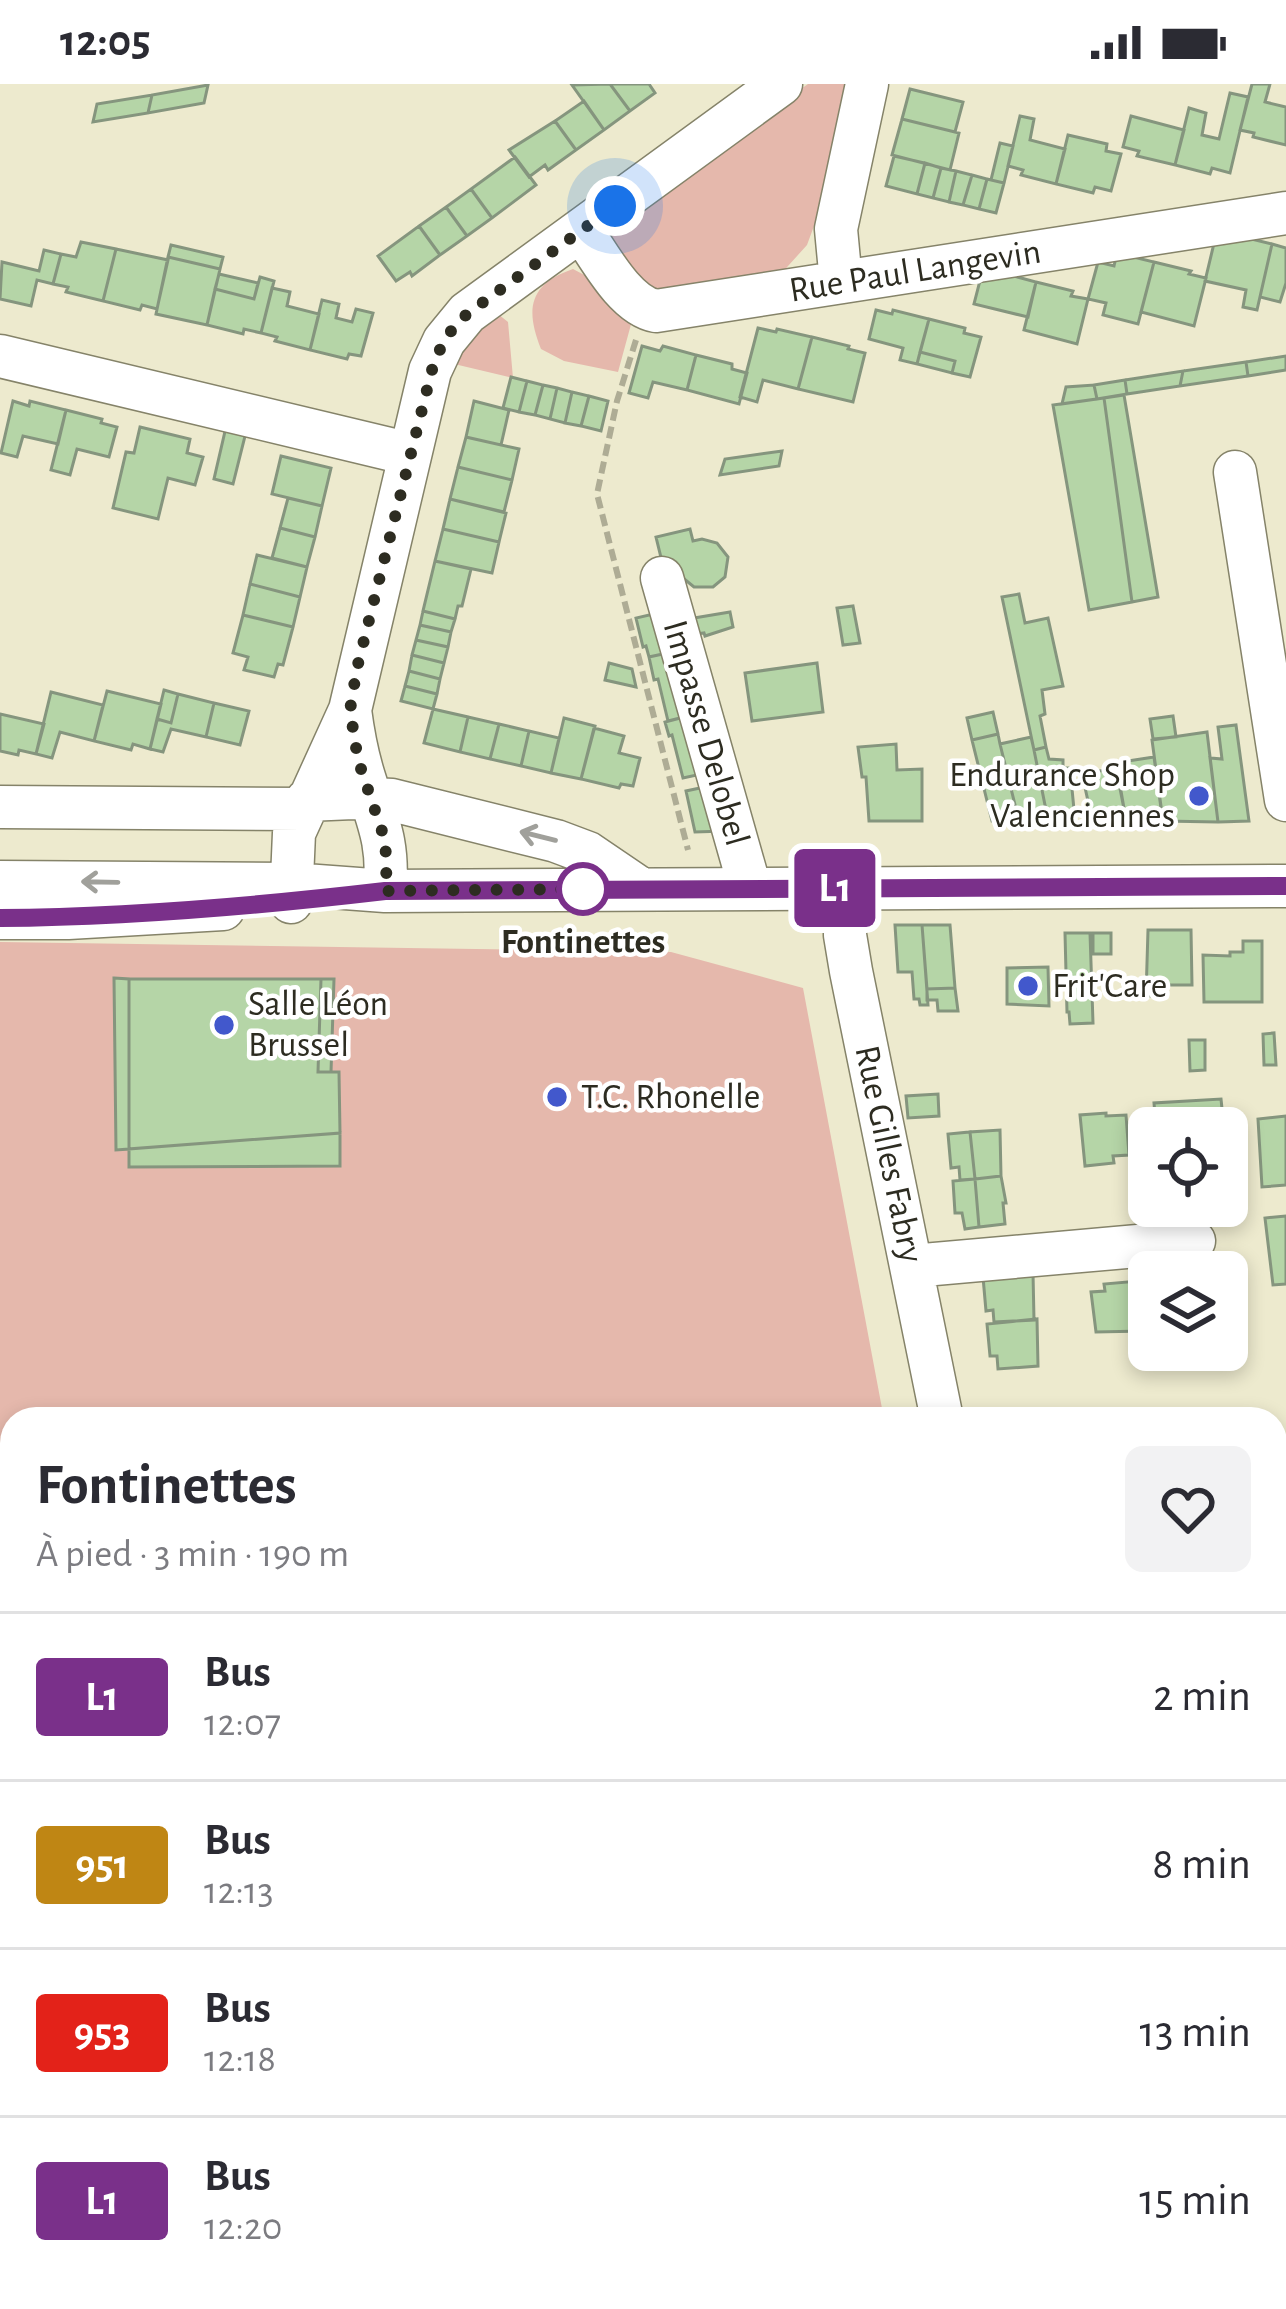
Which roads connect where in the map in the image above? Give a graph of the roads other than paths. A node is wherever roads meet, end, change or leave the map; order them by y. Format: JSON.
{"nodes":[{"id":1,"x":781,"y":84,"type":"edge"},
{"id":2,"x":868,"y":84,"type":"edge"},
{"id":3,"x":1286,"y":212,"type":"edge"},
{"id":4,"x":581,"y":230,"type":"junction"},
{"id":5,"x":841,"y":281,"type":"junction"},
{"id":6,"x":0,"y":356,"type":"edge"},
{"id":7,"x":410,"y":454,"type":"junction"},
{"id":8,"x":1234,"y":472,"type":"dead end"},
{"id":9,"x":662,"y":578,"type":"dead end"},
{"id":10,"x":350,"y":710,"type":"junction"},
{"id":11,"x":371,"y":798,"type":"junction"},
{"id":12,"x":1286,"y":800,"type":"edge"},
{"id":13,"x":305,"y":805,"type":"junction"},
{"id":14,"x":0,"y":807,"type":"edge"},
{"id":15,"x":0,"y":882,"type":"edge"},
{"id":16,"x":1286,"y":886,"type":"edge"},
{"id":17,"x":750,"y":888,"type":"junction"},
{"id":18,"x":844,"y":888,"type":"junction"},
{"id":19,"x":641,"y":889,"type":"junction"},
{"id":20,"x":385,"y":891,"type":"junction"},
{"id":21,"x":291,"y":893,"type":"junction"},
{"id":22,"x":0,"y":918,"type":"edge"},
{"id":23,"x":1194,"y":1240,"type":"dead end"},
{"id":24,"x":912,"y":1266,"type":"junction"},
{"id":25,"x":940,"y":1407,"type":"edge"}],
"edges":[{"from":1,"to":4,"type":"street"},
{"from":2,"to":5,"type":"street"},
{"from":3,"to":5,"type":"street","name":"Rue Paul Langevin"},
{"from":4,"to":5,"type":"street","name":"Rue Paul Langevin"},
{"from":4,"to":7,"type":"street"},
{"from":6,"to":7,"type":"street"},
{"from":7,"to":10,"type":"street"},
{"from":8,"to":12,"type":"street"},
{"from":9,"to":17,"type":"street","name":"Impasse Delobel"},
{"from":10,"to":11,"type":"street"},
{"from":10,"to":13,"type":"street"},
{"from":11,"to":13,"type":"street"},
{"from":19,"to":11,"type":"street","one_way":true},
{"from":11,"to":20,"type":"street"},
{"from":13,"to":14,"type":"street"},
{"from":13,"to":21,"type":"street"},
{"from":21,"to":15,"type":"street","one_way":true},
{"from":16,"to":18,"type":"street"},
{"from":17,"to":18,"type":"street"},
{"from":17,"to":19,"type":"street"},
{"from":18,"to":24,"type":"street","name":"Rue Gilles Fabry"},
{"from":19,"to":20,"type":"street"},
{"from":20,"to":21,"type":"street"},
{"from":21,"to":22,"type":"street"},
{"from":23,"to":24,"type":"street"},
{"from":24,"to":25,"type":"street","name":"Rue Gilles Fabry"}]}
